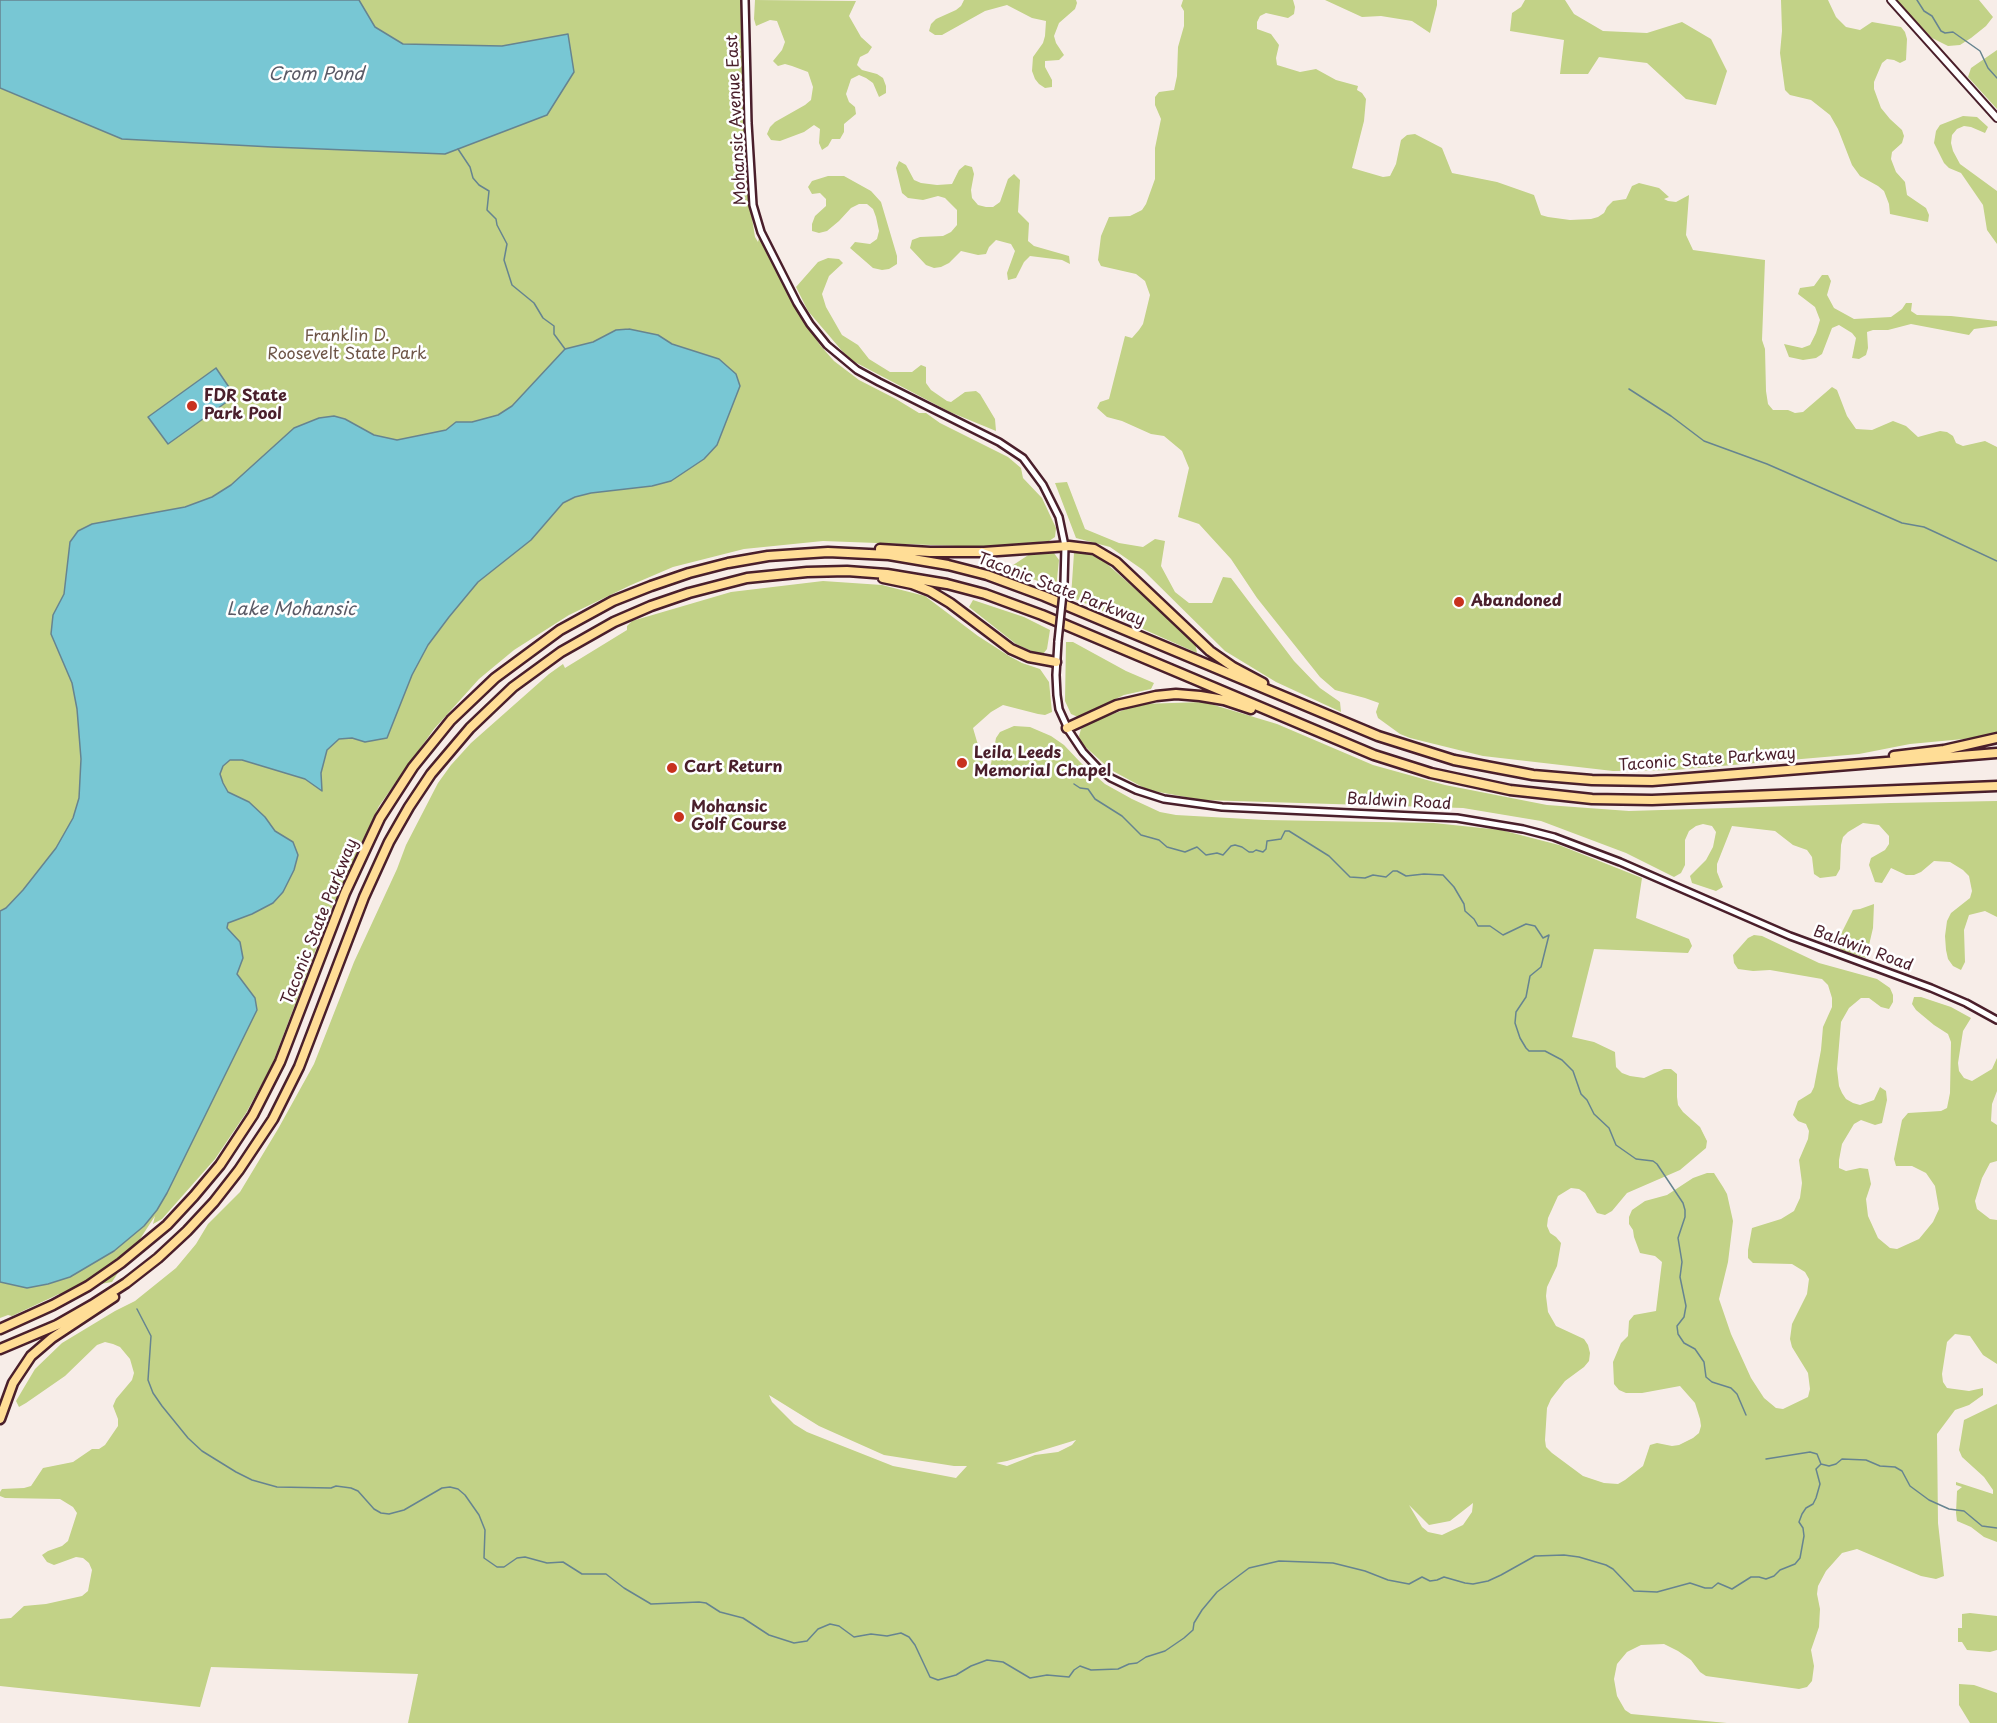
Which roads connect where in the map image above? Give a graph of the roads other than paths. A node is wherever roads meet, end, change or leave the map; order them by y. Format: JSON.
{"nodes":[{"id":1,"x":745,"y":0,"type":"edge"},
{"id":2,"x":1891,"y":0,"type":"edge"},
{"id":3,"x":1997,"y":118,"type":"edge"},
{"id":4,"x":1027,"y":463,"type":"joint"},
{"id":5,"x":1065,"y":546,"type":"junction"},
{"id":6,"x":808,"y":553,"type":"junction"},
{"id":7,"x":847,"y":571,"type":"junction"},
{"id":8,"x":1056,"y":662,"type":"junction"},
{"id":9,"x":1304,"y":705,"type":"junction"},
{"id":10,"x":1300,"y":724,"type":"junction"},
{"id":11,"x":1067,"y":728,"type":"junction"},
{"id":12,"x":1997,"y":738,"type":"edge"},
{"id":13,"x":1997,"y":753,"type":"edge"},
{"id":14,"x":1852,"y":765,"type":"junction"},
{"id":15,"x":1997,"y":786,"type":"edge"},
{"id":16,"x":1997,"y":1020,"type":"edge"},
{"id":17,"x":142,"y":1271,"type":"junction"},
{"id":18,"x":0,"y":1329,"type":"edge"},
{"id":19,"x":0,"y":1349,"type":"edge"},
{"id":20,"x":0,"y":1419,"type":"edge"}],
"edges":[{"from":1,"to":4,"type":"street","name":"Mohansic Avenue East"},
{"from":2,"to":3,"type":"main road"},
{"from":4,"to":5,"type":"street","name":"Baldwin Road"},
{"from":5,"to":6,"type":"highway"},
{"from":5,"to":8,"type":"street","name":"Baldwin Road","bridge":true},
{"from":5,"to":9,"type":"highway"},
{"from":6,"to":9,"type":"highway","name":"Taconic State Parkway"},
{"from":6,"to":18,"type":"highway","name":"Taconic State Parkway"},
{"from":7,"to":8,"type":"highway"},
{"from":7,"to":10,"type":"highway","name":"Taconic State Parkway"},
{"from":7,"to":17,"type":"highway","name":"Taconic State Parkway"},
{"from":8,"to":11,"type":"street","name":"Baldwin Road"},
{"from":9,"to":14,"type":"highway","name":"Taconic State Parkway"},
{"from":10,"to":11,"type":"highway"},
{"from":10,"to":15,"type":"highway","name":"Taconic State Parkway"},
{"from":11,"to":16,"type":"street","name":"Baldwin Road"},
{"from":12,"to":14,"type":"highway"},
{"from":13,"to":14,"type":"highway","name":"Taconic State Parkway"},
{"from":17,"to":19,"type":"highway","name":"Taconic State Parkway"},
{"from":17,"to":20,"type":"highway"}]}
